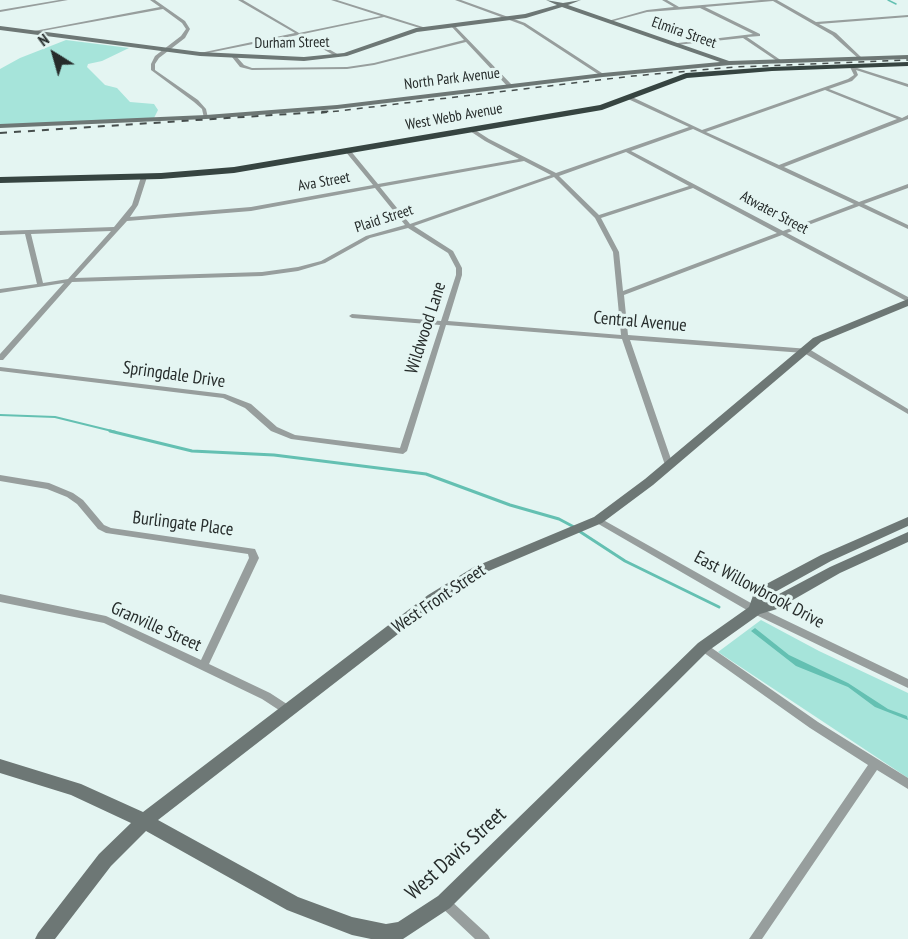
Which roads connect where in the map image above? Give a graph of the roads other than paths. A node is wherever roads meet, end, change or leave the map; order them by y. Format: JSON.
{"nodes":[{"id":1,"x":64,"y":0,"type":"edge"},
{"id":2,"x":152,"y":0,"type":"edge"},
{"id":3,"x":240,"y":0,"type":"edge"},
{"id":4,"x":333,"y":0,"type":"edge"},
{"id":5,"x":355,"y":0,"type":"edge"},
{"id":6,"x":457,"y":0,"type":"edge"},
{"id":7,"x":549,"y":0,"type":"edge"},
{"id":8,"x":578,"y":0,"type":"edge"},
{"id":9,"x":664,"y":0,"type":"edge"},
{"id":10,"x":774,"y":0,"type":"edge"},
{"id":11,"x":344,"y":4,"type":"junction"},
{"id":12,"x":563,"y":5,"type":"junction"},
{"id":13,"x":702,"y":7,"type":"junction"},
{"id":14,"x":162,"y":8,"type":"junction"},
{"id":15,"x":678,"y":9,"type":"junction"},
{"id":16,"x":0,"y":10,"type":"edge"},
{"id":17,"x":908,"y":16,"type":"edge"},
{"id":18,"x":382,"y":17,"type":"junction"},
{"id":19,"x":511,"y":18,"type":"junction"},
{"id":20,"x":610,"y":21,"type":"junction"},
{"id":21,"x":816,"y":23,"type":"junction"},
{"id":22,"x":452,"y":25,"type":"junction"},
{"id":23,"x":0,"y":28,"type":"edge"},
{"id":24,"x":424,"y":28,"type":"junction"},
{"id":25,"x":31,"y":32,"type":"junction"},
{"id":26,"x":300,"y":34,"type":"junction"},
{"id":27,"x":744,"y":37,"type":"junction"},
{"id":28,"x":467,"y":41,"type":"junction"},
{"id":29,"x":678,"y":44,"type":"junction"},
{"id":30,"x":166,"y":51,"type":"junction"},
{"id":31,"x":200,"y":54,"type":"junction"},
{"id":32,"x":337,"y":56,"type":"junction"},
{"id":33,"x":234,"y":57,"type":"junction"},
{"id":34,"x":908,"y":57,"type":"edge"},
{"id":35,"x":859,"y":58,"type":"junction"},
{"id":36,"x":780,"y":62,"type":"junction"},
{"id":37,"x":730,"y":63,"type":"junction"},
{"id":38,"x":908,"y":64,"type":"edge"},
{"id":39,"x":852,"y":67,"type":"junction"},
{"id":40,"x":740,"y":71,"type":"junction"},
{"id":41,"x":603,"y":75,"type":"junction"},
{"id":42,"x":510,"y":86,"type":"junction"},
{"id":43,"x":908,"y":86,"type":"edge"},
{"id":44,"x":826,"y":89,"type":"junction"},
{"id":45,"x":630,"y":98,"type":"junction"},
{"id":46,"x":206,"y":117,"type":"junction"},
{"id":47,"x":908,"y":117,"type":"edge"},
{"id":48,"x":901,"y":119,"type":"junction"},
{"id":49,"x":908,"y":122,"type":"edge"},
{"id":50,"x":0,"y":126,"type":"edge"},
{"id":51,"x":694,"y":127,"type":"junction"},
{"id":52,"x":472,"y":130,"type":"junction"},
{"id":53,"x":703,"y":131,"type":"junction"},
{"id":54,"x":626,"y":150,"type":"junction"},
{"id":55,"x":348,"y":151,"type":"junction"},
{"id":56,"x":526,"y":159,"type":"junction"},
{"id":57,"x":779,"y":167,"type":"junction"},
{"id":58,"x":555,"y":175,"type":"junction"},
{"id":59,"x":144,"y":177,"type":"junction"},
{"id":60,"x":0,"y":180,"type":"edge"},
{"id":61,"x":376,"y":186,"type":"junction"},
{"id":62,"x":693,"y":186,"type":"junction"},
{"id":63,"x":908,"y":186,"type":"edge"},
{"id":64,"x":858,"y":204,"type":"junction"},
{"id":65,"x":598,"y":217,"type":"junction"},
{"id":66,"x":125,"y":219,"type":"junction"},
{"id":67,"x":409,"y":226,"type":"junction"},
{"id":68,"x":908,"y":227,"type":"edge"},
{"id":69,"x":117,"y":229,"type":"junction"},
{"id":70,"x":28,"y":231,"type":"junction"},
{"id":71,"x":0,"y":232,"type":"edge"},
{"id":72,"x":782,"y":233,"type":"junction"},
{"id":73,"x":73,"y":280,"type":"junction"},
{"id":74,"x":40,"y":284,"type":"junction"},
{"id":75,"x":0,"y":291,"type":"edge"},
{"id":76,"x":621,"y":294,"type":"junction"},
{"id":77,"x":908,"y":301,"type":"edge"},
{"id":78,"x":352,"y":316,"type":"dead end"},
{"id":79,"x":443,"y":322,"type":"junction"},
{"id":80,"x":625,"y":336,"type":"junction"},
{"id":81,"x":806,"y":351,"type":"junction"},
{"id":82,"x":0,"y":358,"type":"edge"},
{"id":83,"x":0,"y":369,"type":"edge"},
{"id":84,"x":908,"y":412,"type":"edge"},
{"id":85,"x":403,"y":451,"type":"joint"},
{"id":86,"x":669,"y":465,"type":"junction"},
{"id":87,"x":0,"y":477,"type":"edge"},
{"id":88,"x":908,"y":521,"type":"edge"},
{"id":89,"x":593,"y":523,"type":"junction"},
{"id":90,"x":908,"y":537,"type":"edge"},
{"id":91,"x":0,"y":598,"type":"edge"},
{"id":92,"x":755,"y":610,"type":"junction"},
{"id":93,"x":703,"y":647,"type":"junction"},
{"id":94,"x":203,"y":666,"type":"junction"},
{"id":95,"x":908,"y":684,"type":"edge"},
{"id":96,"x":289,"y":711,"type":"junction"},
{"id":97,"x":876,"y":764,"type":"junction"},
{"id":98,"x":0,"y":766,"type":"edge"},
{"id":99,"x":908,"y":784,"type":"edge"},
{"id":100,"x":144,"y":821,"type":"junction"},
{"id":101,"x":444,"y":902,"type":"junction"},
{"id":102,"x":375,"y":935,"type":"edge"},
{"id":103,"x":44,"y":939,"type":"edge"},
{"id":104,"x":484,"y":939,"type":"edge"},
{"id":105,"x":755,"y":939,"type":"edge"}],
"edges":[{"from":1,"to":16,"type":"street"},
{"from":2,"to":14,"type":"street"},
{"from":3,"to":26,"type":"street"},
{"from":4,"to":11,"type":"street"},
{"from":5,"to":11,"type":"street"},
{"from":6,"to":19,"type":"street"},
{"from":7,"to":12,"type":"street","name":"Elmira Street"},
{"from":8,"to":12,"type":"street","name":"Durham Street"},
{"from":9,"to":15,"type":"street"},
{"from":10,"to":13,"type":"street"},
{"from":10,"to":21,"type":"street"},
{"from":11,"to":18,"type":"street"},
{"from":12,"to":19,"type":"street","name":"Durham Street"},
{"from":12,"to":20,"type":"street","name":"Elmira Street"},
{"from":13,"to":15,"type":"street"},
{"from":13,"to":27,"type":"street"},
{"from":14,"to":25,"type":"street"},
{"from":14,"to":30,"type":"street"},
{"from":15,"to":20,"type":"street"},
{"from":17,"to":21,"type":"street"},
{"from":18,"to":24,"type":"street"},
{"from":18,"to":26,"type":"street"},
{"from":19,"to":22,"type":"street","name":"Durham Street"},
{"from":19,"to":41,"type":"street"},
{"from":20,"to":29,"type":"street","name":"Elmira Street"},
{"from":21,"to":35,"type":"street"},
{"from":22,"to":24,"type":"street","name":"Durham Street"},
{"from":22,"to":28,"type":"street"},
{"from":23,"to":25,"type":"street","name":"Durham Street"},
{"from":24,"to":32,"type":"street","name":"Durham Street"},
{"from":25,"to":30,"type":"street","name":"Durham Street"},
{"from":26,"to":31,"type":"street"},
{"from":26,"to":32,"type":"street"},
{"from":27,"to":29,"type":"street"},
{"from":27,"to":36,"type":"street"},
{"from":28,"to":33,"type":"street"},
{"from":28,"to":42,"type":"street"},
{"from":29,"to":37,"type":"street","name":"Elmira Street"},
{"from":30,"to":31,"type":"street","name":"Durham Street"},
{"from":30,"to":46,"type":"street"},
{"from":31,"to":33,"type":"street","name":"Durham Street"},
{"from":32,"to":33,"type":"street","name":"Durham Street"},
{"from":34,"to":35,"type":"street","name":"North Park Avenue"},
{"from":35,"to":36,"type":"street","name":"North Park Avenue"},
{"from":36,"to":37,"type":"street","name":"North Park Avenue"},
{"from":37,"to":40,"type":"street","name":"Elmira Street"},
{"from":37,"to":41,"type":"street","name":"North Park Avenue"},
{"from":38,"to":39,"type":"highway","name":"West Webb Avenue"},
{"from":39,"to":40,"type":"highway","name":"West Webb Avenue"},
{"from":39,"to":43,"type":"street"},
{"from":39,"to":44,"type":"street"},
{"from":40,"to":45,"type":"highway","name":"West Webb Avenue"},
{"from":41,"to":42,"type":"street","name":"North Park Avenue"},
{"from":42,"to":46,"type":"street","name":"North Park Avenue"},
{"from":44,"to":48,"type":"street"},
{"from":44,"to":53,"type":"street"},
{"from":45,"to":51,"type":"street"},
{"from":45,"to":52,"type":"highway","name":"West Webb Avenue"},
{"from":46,"to":50,"type":"street","name":"North Park Avenue"},
{"from":47,"to":48,"type":"street"},
{"from":48,"to":49,"type":"street"},
{"from":48,"to":57,"type":"street"},
{"from":51,"to":53,"type":"street"},
{"from":51,"to":54,"type":"street","name":"Plaid Street"},
{"from":52,"to":55,"type":"highway","name":"West Webb Avenue"},
{"from":52,"to":56,"type":"street"},
{"from":53,"to":57,"type":"street"},
{"from":54,"to":58,"type":"street","name":"Plaid Street"},
{"from":54,"to":62,"type":"street","name":"Atwater Street"},
{"from":55,"to":59,"type":"highway","name":"West Webb Avenue"},
{"from":55,"to":61,"type":"street","name":"Wildwood Lane"},
{"from":56,"to":58,"type":"street"},
{"from":56,"to":61,"type":"street","name":"Ava Street"},
{"from":57,"to":64,"type":"street"},
{"from":58,"to":65,"type":"street"},
{"from":58,"to":67,"type":"street","name":"Plaid Street"},
{"from":59,"to":60,"type":"highway","name":"West Webb Avenue"},
{"from":59,"to":66,"type":"street"},
{"from":61,"to":66,"type":"street","name":"Ava Street"},
{"from":61,"to":67,"type":"street","name":"Wildwood Lane"},
{"from":62,"to":65,"type":"street"},
{"from":62,"to":72,"type":"street","name":"Atwater Street"},
{"from":63,"to":64,"type":"street"},
{"from":64,"to":68,"type":"street"},
{"from":64,"to":72,"type":"street"},
{"from":65,"to":76,"type":"street"},
{"from":66,"to":69,"type":"street"},
{"from":67,"to":73,"type":"street","name":"Plaid Street"},
{"from":67,"to":79,"type":"street","name":"Wildwood Lane"},
{"from":69,"to":70,"type":"street"},
{"from":69,"to":73,"type":"street"},
{"from":70,"to":71,"type":"street"},
{"from":70,"to":74,"type":"street"},
{"from":72,"to":76,"type":"street"},
{"from":72,"to":77,"type":"street","name":"Atwater Street"},
{"from":73,"to":74,"type":"street","name":"Plaid Street"},
{"from":73,"to":82,"type":"street"},
{"from":74,"to":75,"type":"street","name":"Plaid Street"},
{"from":76,"to":80,"type":"street"},
{"from":77,"to":81,"type":"street","name":"West Front Street"},
{"from":78,"to":79,"type":"street","name":"Central Avenue"},
{"from":79,"to":80,"type":"street","name":"Central Avenue"},
{"from":79,"to":85,"type":"street","name":"Wildwood Lane"},
{"from":80,"to":81,"type":"street","name":"Central Avenue"},
{"from":80,"to":86,"type":"street"},
{"from":81,"to":84,"type":"street","name":"Central Avenue"},
{"from":81,"to":86,"type":"street","name":"West Front Street"},
{"from":83,"to":85,"type":"street","name":"Springdale Drive"},
{"from":86,"to":89,"type":"street","name":"West Front Street"},
{"from":87,"to":94,"type":"street","name":"Burlingate Place"},
{"from":88,"to":92,"type":"street","name":"West Davis Street"},
{"from":89,"to":92,"type":"street","name":"East Willowbrook Drive"},
{"from":89,"to":96,"type":"street","name":"West Front Street"},
{"from":90,"to":92,"type":"street","name":"West Davis Street"},
{"from":91,"to":94,"type":"street","name":"Granville Street"},
{"from":92,"to":93,"type":"street","name":"West Davis Street"},
{"from":92,"to":95,"type":"street","name":"East Willowbrook Drive"},
{"from":93,"to":97,"type":"street"},
{"from":93,"to":101,"type":"street","name":"West Davis Street"},
{"from":94,"to":96,"type":"street","name":"Granville Street"},
{"from":96,"to":100,"type":"street","name":"West Front Street"},
{"from":97,"to":99,"type":"street"},
{"from":97,"to":105,"type":"street"},
{"from":98,"to":100,"type":"street","name":"West Davis Street"},
{"from":100,"to":102,"type":"street","name":"West Davis Street"},
{"from":100,"to":103,"type":"street","name":"West Front Street"},
{"from":101,"to":102,"type":"street","name":"West Davis Street"},
{"from":101,"to":104,"type":"street"}]}
